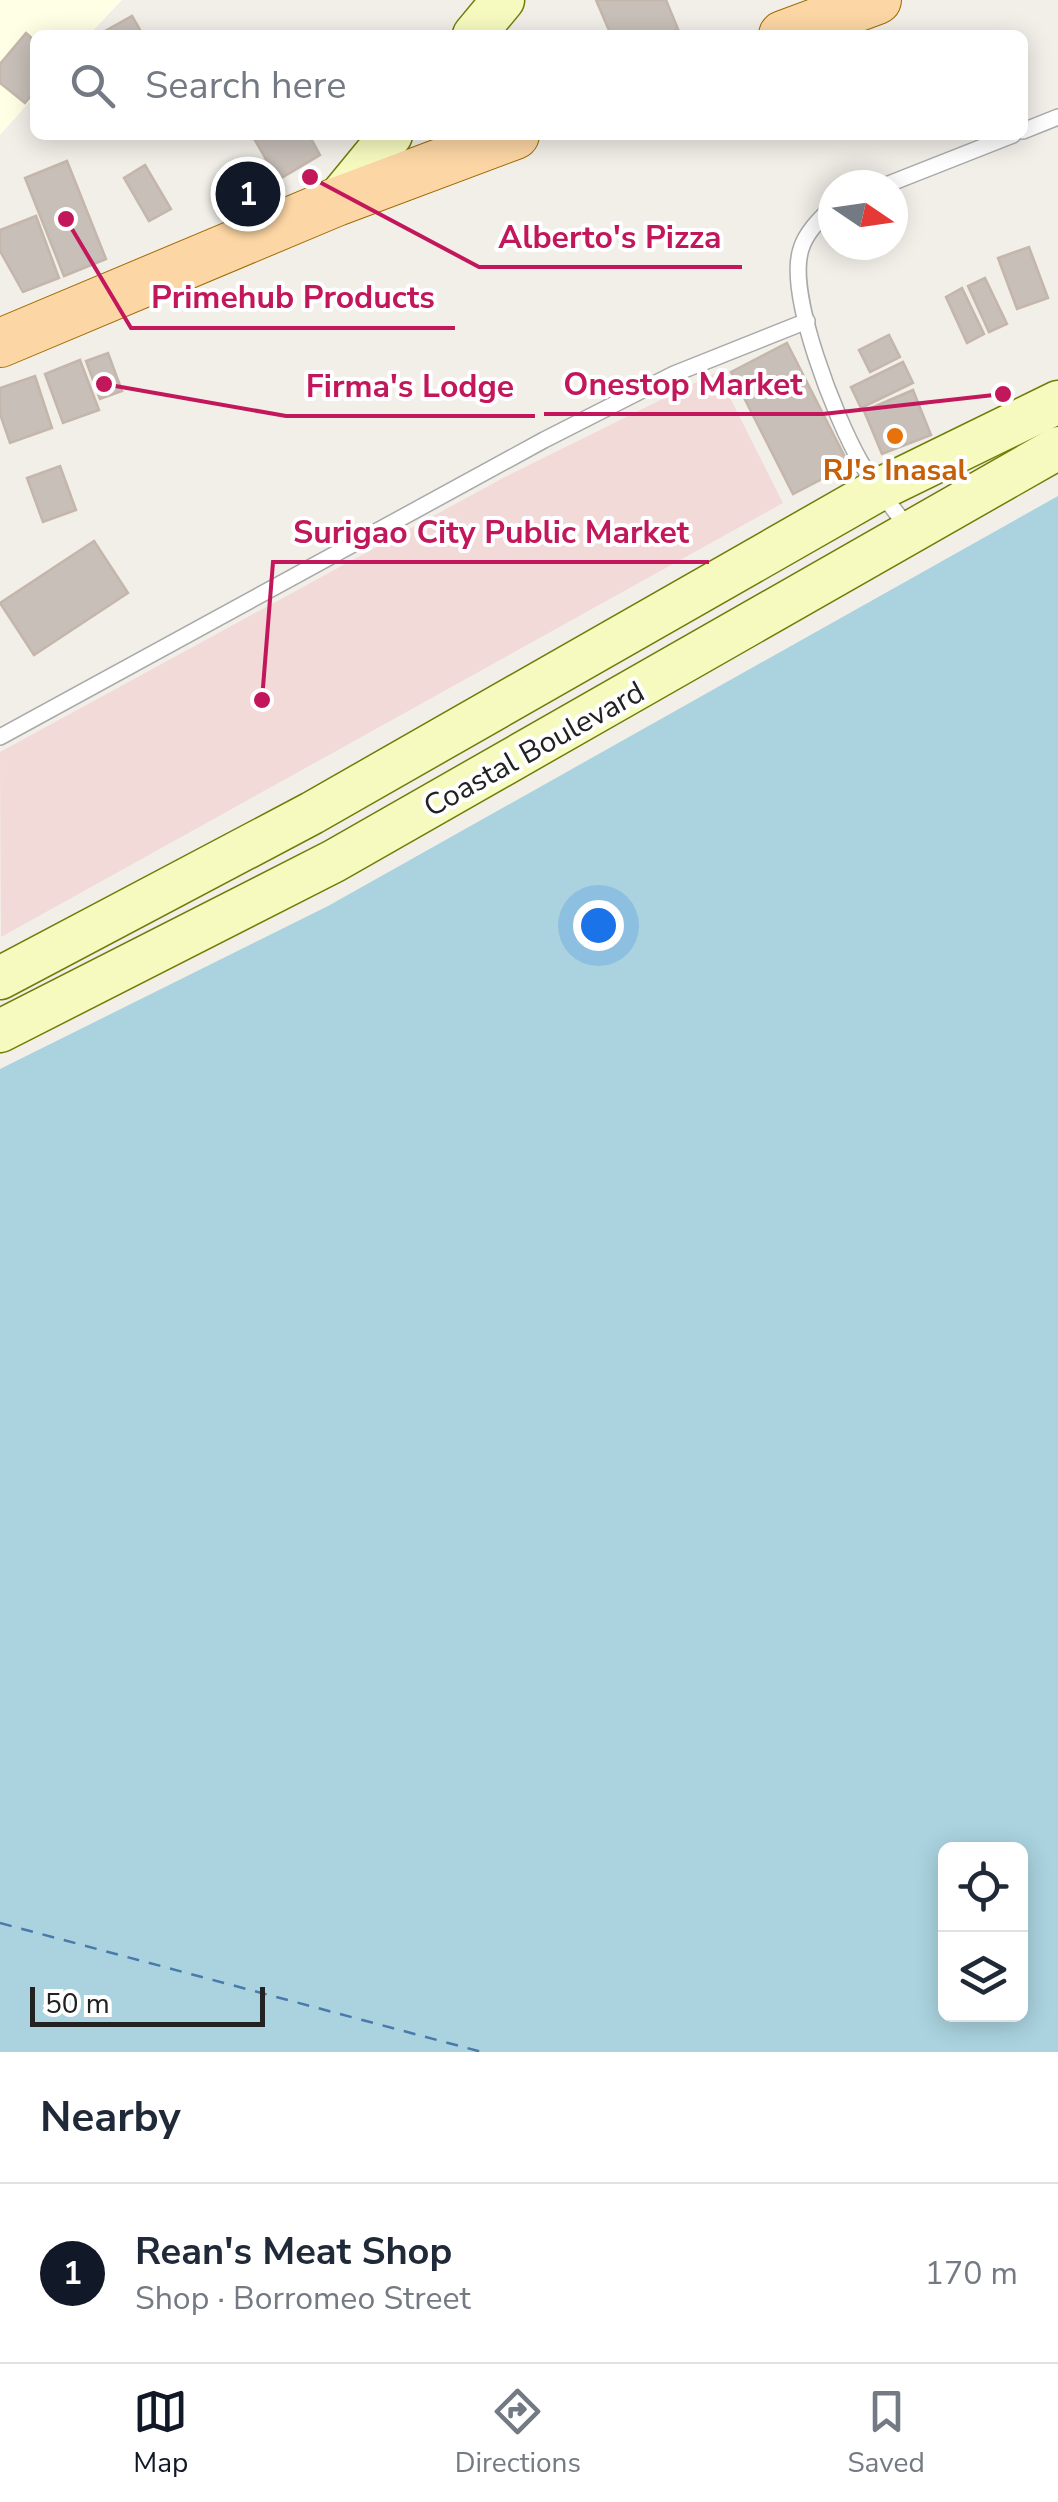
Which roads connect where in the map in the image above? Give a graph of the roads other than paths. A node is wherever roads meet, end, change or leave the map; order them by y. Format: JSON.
{"nodes":[{"id":1,"x":503,"y":0,"type":"edge"},
{"id":2,"x":877,"y":0,"type":"edge"},
{"id":3,"x":478,"y":30,"type":"edge"},
{"id":4,"x":796,"y":30,"type":"edge"},
{"id":5,"x":1058,"y":118,"type":"edge"},
{"id":6,"x":1028,"y":129,"type":"edge"},
{"id":7,"x":388,"y":140,"type":"edge"},
{"id":8,"x":502,"y":140,"type":"edge"},
{"id":9,"x":1000,"y":140,"type":"edge"},
{"id":10,"x":908,"y":176,"type":"edge"},
{"id":11,"x":336,"y":202,"type":"junction"},
{"id":12,"x":818,"y":226,"type":"edge"},
{"id":13,"x":807,"y":321,"type":"junction"},
{"id":14,"x":0,"y":344,"type":"edge"},
{"id":15,"x":1058,"y":402,"type":"edge"},
{"id":16,"x":1058,"y":448,"type":"edge"},
{"id":17,"x":878,"y":490,"type":"junction"},
{"id":18,"x":911,"y":531,"type":"junction"},
{"id":19,"x":608,"y":646,"type":"junction"},
{"id":20,"x":637,"y":691,"type":"junction"},
{"id":21,"x":0,"y":737,"type":"edge"},
{"id":22,"x":312,"y":813,"type":"junction"},
{"id":23,"x":334,"y":861,"type":"junction"},
{"id":24,"x":0,"y":978,"type":"edge"},
{"id":25,"x":3,"y":1024,"type":"edge"}],
"edges":[{"from":1,"to":3,"type":"street"},
{"from":2,"to":4,"type":"main road"},
{"from":5,"to":6,"type":"lane"},
{"from":7,"to":11,"type":"street"},
{"from":8,"to":11,"type":"main road"},
{"from":9,"to":10,"type":"lane"},
{"from":11,"to":14,"type":"main road"},
{"from":12,"to":13,"type":"lane"},
{"from":13,"to":17,"type":"lane"},
{"from":13,"to":21,"type":"lane"},
{"from":15,"to":17,"type":"street","name":"Coastal Boulevard"},
{"from":16,"to":18,"type":"street","name":"Coastal Boulevard"},
{"from":17,"to":18,"type":"lane"},
{"from":17,"to":19,"type":"street","name":"Coastal Boulevard"},
{"from":18,"to":20,"type":"street","name":"Coastal Boulevard"},
{"from":19,"to":20,"type":"street"},
{"from":19,"to":22,"type":"street","name":"Coastal Boulevard"},
{"from":20,"to":23,"type":"street","name":"Coastal Boulevard"},
{"from":22,"to":23,"type":"street"},
{"from":22,"to":24,"type":"street","name":"Coastal Boulevard"},
{"from":23,"to":25,"type":"street","name":"Coastal Boulevard"}]}
